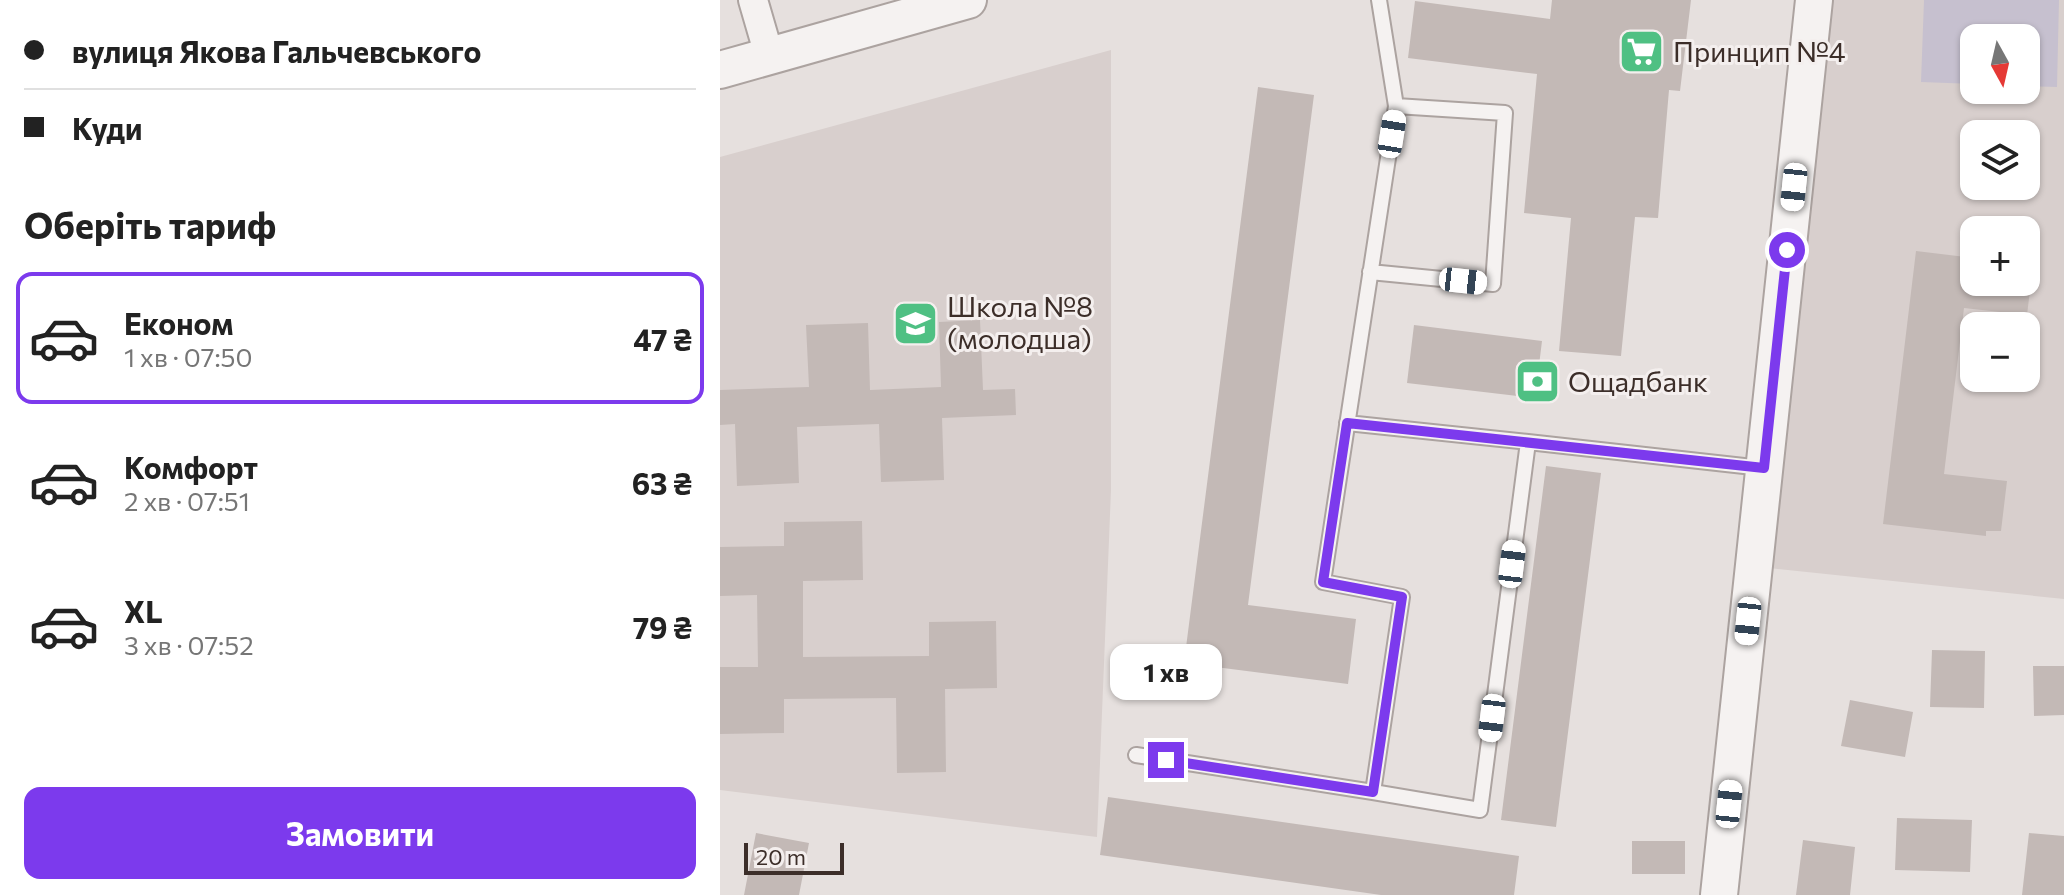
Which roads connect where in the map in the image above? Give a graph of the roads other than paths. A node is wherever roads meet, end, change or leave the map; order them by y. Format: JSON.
{"nodes":[{"id":1,"x":753,"y":0,"type":"edge"},
{"id":2,"x":968,"y":0,"type":"edge"},
{"id":3,"x":1379,"y":0,"type":"edge"},
{"id":4,"x":1814,"y":0,"type":"edge"},
{"id":5,"x":917,"y":7,"type":"edge"},
{"id":6,"x":769,"y":55,"type":"junction"},
{"id":7,"x":720,"y":70,"type":"edge"},
{"id":8,"x":1396,"y":106,"type":"junction"},
{"id":9,"x":1370,"y":272,"type":"junction"},
{"id":10,"x":1347,"y":423,"type":"junction"},
{"id":11,"x":1528,"y":442,"type":"junction"},
{"id":12,"x":1764,"y":468,"type":"junction"},
{"id":13,"x":1136,"y":755,"type":"dead end"},
{"id":14,"x":1373,"y":792,"type":"junction"},
{"id":15,"x":1719,"y":895,"type":"edge"}],
"edges":[{"from":1,"to":6,"type":"street"},
{"from":2,"to":5,"type":"street"},
{"from":3,"to":8,"type":"lane"},
{"from":4,"to":12,"type":"street"},
{"from":5,"to":6,"type":"street"},
{"from":6,"to":7,"type":"street"},
{"from":8,"to":9,"type":"lane"},
{"from":8,"to":9,"type":"lane"},
{"from":9,"to":10,"type":"lane"},
{"from":10,"to":11,"type":"lane"},
{"from":10,"to":14,"type":"lane"},
{"from":11,"to":12,"type":"lane"},
{"from":11,"to":14,"type":"lane"},
{"from":12,"to":15,"type":"street"},
{"from":13,"to":14,"type":"lane"}]}
